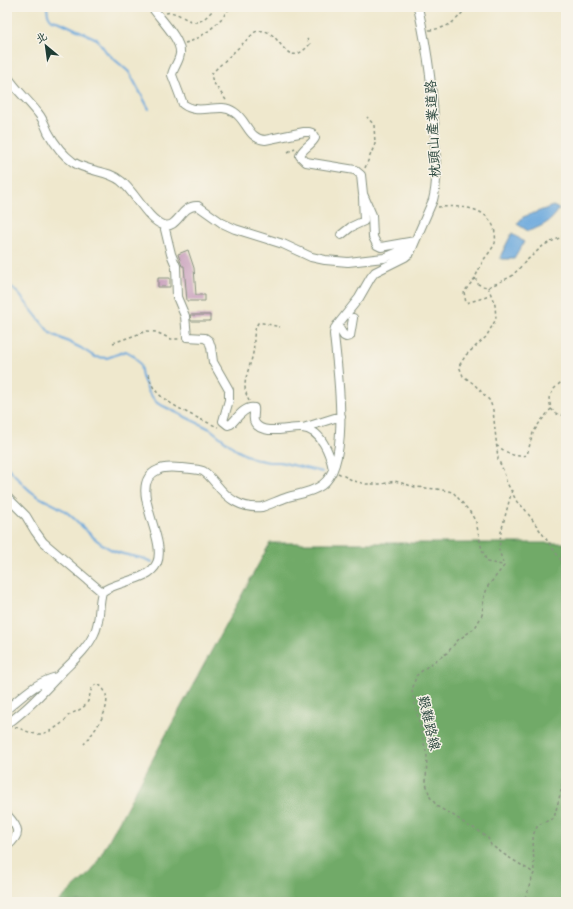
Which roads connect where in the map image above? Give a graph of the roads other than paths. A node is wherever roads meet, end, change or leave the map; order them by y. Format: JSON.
{"nodes":[{"id":1,"x":152,"y":7,"type":"edge"},
{"id":2,"x":418,"y":7,"type":"edge"},
{"id":3,"x":7,"y":76,"type":"edge"},
{"id":4,"x":363,"y":194,"type":"junction"},
{"id":5,"x":164,"y":225,"type":"junction"},
{"id":6,"x":341,"y":235,"type":"dead end"},
{"id":7,"x":414,"y":243,"type":"junction"},
{"id":8,"x":353,"y":318,"type":"dead end"},
{"id":9,"x":337,"y":325,"type":"junction"},
{"id":10,"x":341,"y":416,"type":"junction"},
{"id":11,"x":303,"y":428,"type":"junction"},
{"id":12,"x":333,"y":471,"type":"junction"},
{"id":13,"x":7,"y":497,"type":"edge"},
{"id":14,"x":102,"y":592,"type":"junction"},
{"id":15,"x":57,"y":677,"type":"junction"},
{"id":16,"x":8,"y":706,"type":"edge"},
{"id":17,"x":10,"y":725,"type":"edge"},
{"id":18,"x":7,"y":815,"type":"edge"},
{"id":19,"x":7,"y":846,"type":"edge"}],
"edges":[{"from":1,"to":4,"type":"street"},
{"from":2,"to":7,"type":"street","name":"枕頭山產業道路"},
{"from":3,"to":5,"type":"street"},
{"from":4,"to":6,"type":"street"},
{"from":4,"to":7,"type":"street"},
{"from":5,"to":7,"type":"street"},
{"from":5,"to":11,"type":"street"},
{"from":7,"to":9,"type":"street","name":"枕頭山產業道路"},
{"from":8,"to":9,"type":"street"},
{"from":9,"to":10,"type":"street"},
{"from":10,"to":11,"type":"street"},
{"from":10,"to":12,"type":"street"},
{"from":11,"to":12,"type":"street"},
{"from":12,"to":14,"type":"street"},
{"from":13,"to":14,"type":"street"},
{"from":14,"to":15,"type":"street"},
{"from":15,"to":16,"type":"street"},
{"from":15,"to":17,"type":"street"},
{"from":18,"to":19,"type":"street"}]}
